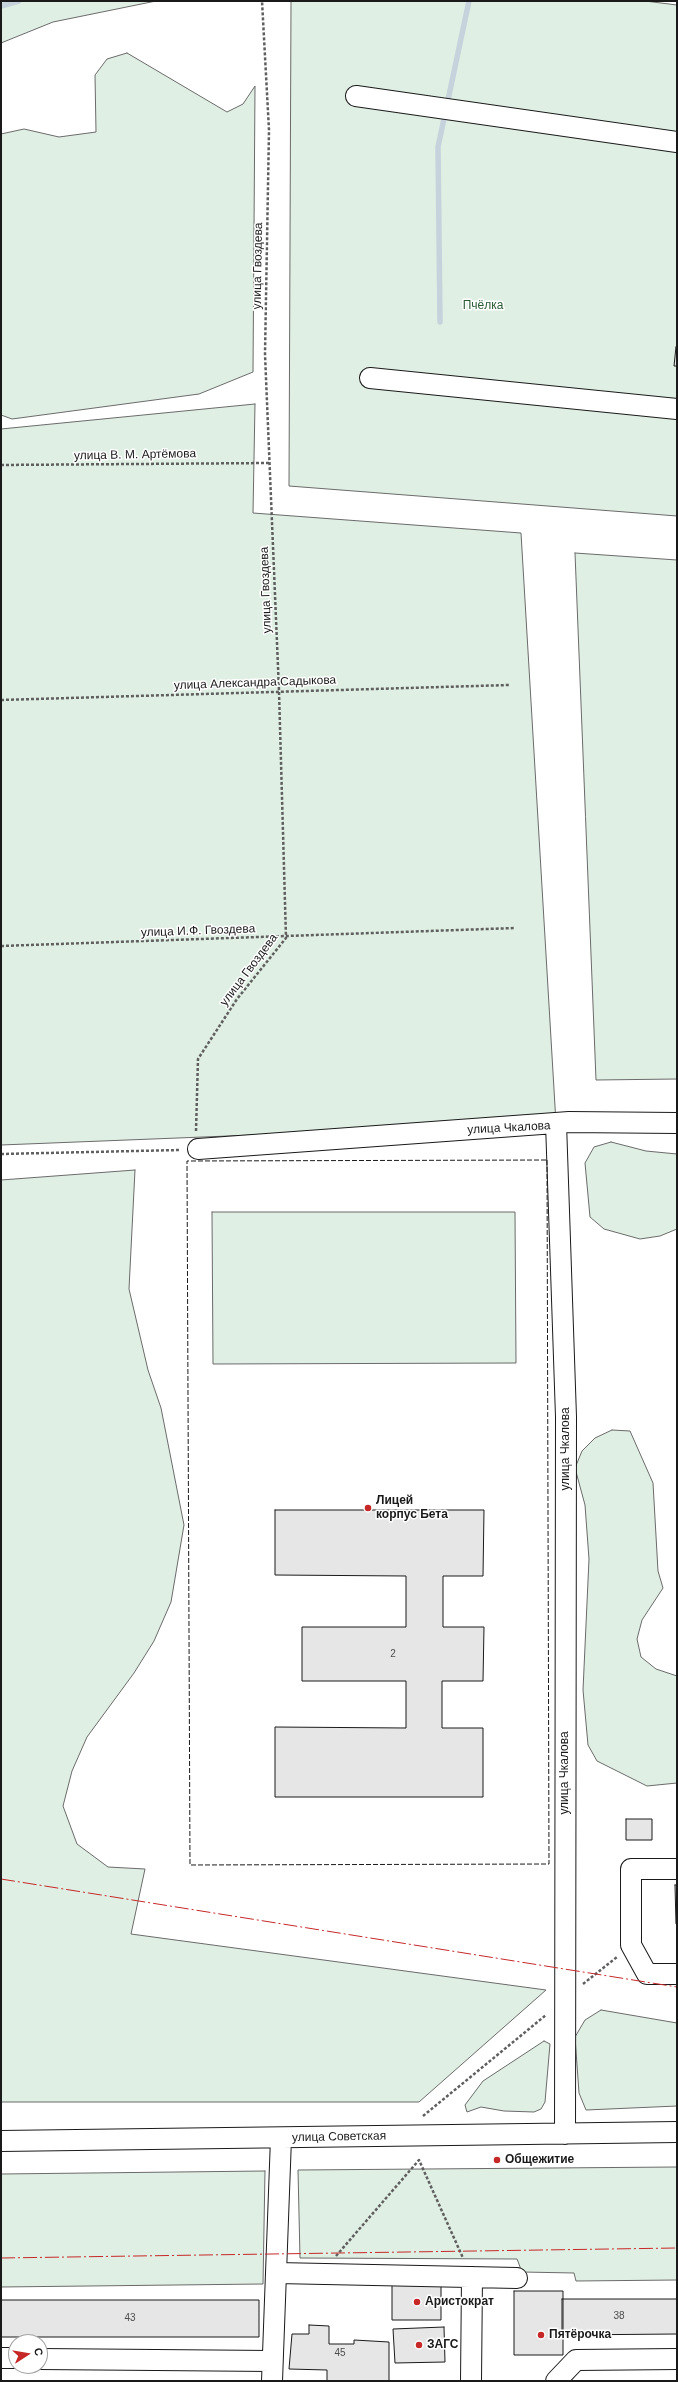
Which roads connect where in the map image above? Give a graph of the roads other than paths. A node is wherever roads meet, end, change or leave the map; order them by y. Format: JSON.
{"nodes":[{"id":1,"x":356,"y":96,"type":"dead end"},
{"id":2,"x":677,"y":142,"type":"edge"},
{"id":3,"x":370,"y":378,"type":"dead end"},
{"id":4,"x":677,"y":409,"type":"edge"},
{"id":5,"x":677,"y":1122,"type":"edge"},
{"id":6,"x":556,"y":1123,"type":"junction"},
{"id":7,"x":198,"y":1149,"type":"road end"},
{"id":8,"x":677,"y":1869,"type":"edge"},
{"id":9,"x":677,"y":1974,"type":"edge"},
{"id":10,"x":677,"y":2132,"type":"edge"},
{"id":11,"x":565,"y":2134,"type":"junction"},
{"id":12,"x":281,"y":2138,"type":"junction"},
{"id":13,"x":1,"y":2141,"type":"edge"},
{"id":14,"x":277,"y":2273,"type":"junction"},
{"id":15,"x":472,"y":2277,"type":"junction"},
{"id":16,"x":517,"y":2278,"type":"dead end"},
{"id":17,"x":48,"y":2359,"type":"edge"},
{"id":18,"x":677,"y":2359,"type":"edge"},
{"id":19,"x":271,"y":2361,"type":"junction"},
{"id":20,"x":272,"y":2381,"type":"edge"},
{"id":21,"x":471,"y":2381,"type":"edge"},
{"id":22,"x":556,"y":2381,"type":"edge"}],
"edges":[{"from":1,"to":2,"type":"street"},
{"from":3,"to":4,"type":"street"},
{"from":5,"to":6,"type":"street"},
{"from":6,"to":7,"type":"street","name":"улица Чкалова"},
{"from":6,"to":11,"type":"street","name":"улица Чкалова"},
{"from":8,"to":9,"type":"street"},
{"from":10,"to":11,"type":"street","name":"улица Советская"},
{"from":11,"to":12,"type":"street","name":"улица Советская"},
{"from":12,"to":13,"type":"street","name":"улица Советская"},
{"from":12,"to":14,"type":"street"},
{"from":14,"to":15,"type":"street"},
{"from":14,"to":19,"type":"street"},
{"from":15,"to":16,"type":"street"},
{"from":15,"to":21,"type":"street"},
{"from":17,"to":19,"type":"street"},
{"from":18,"to":22,"type":"street"},
{"from":19,"to":20,"type":"street"}]}
